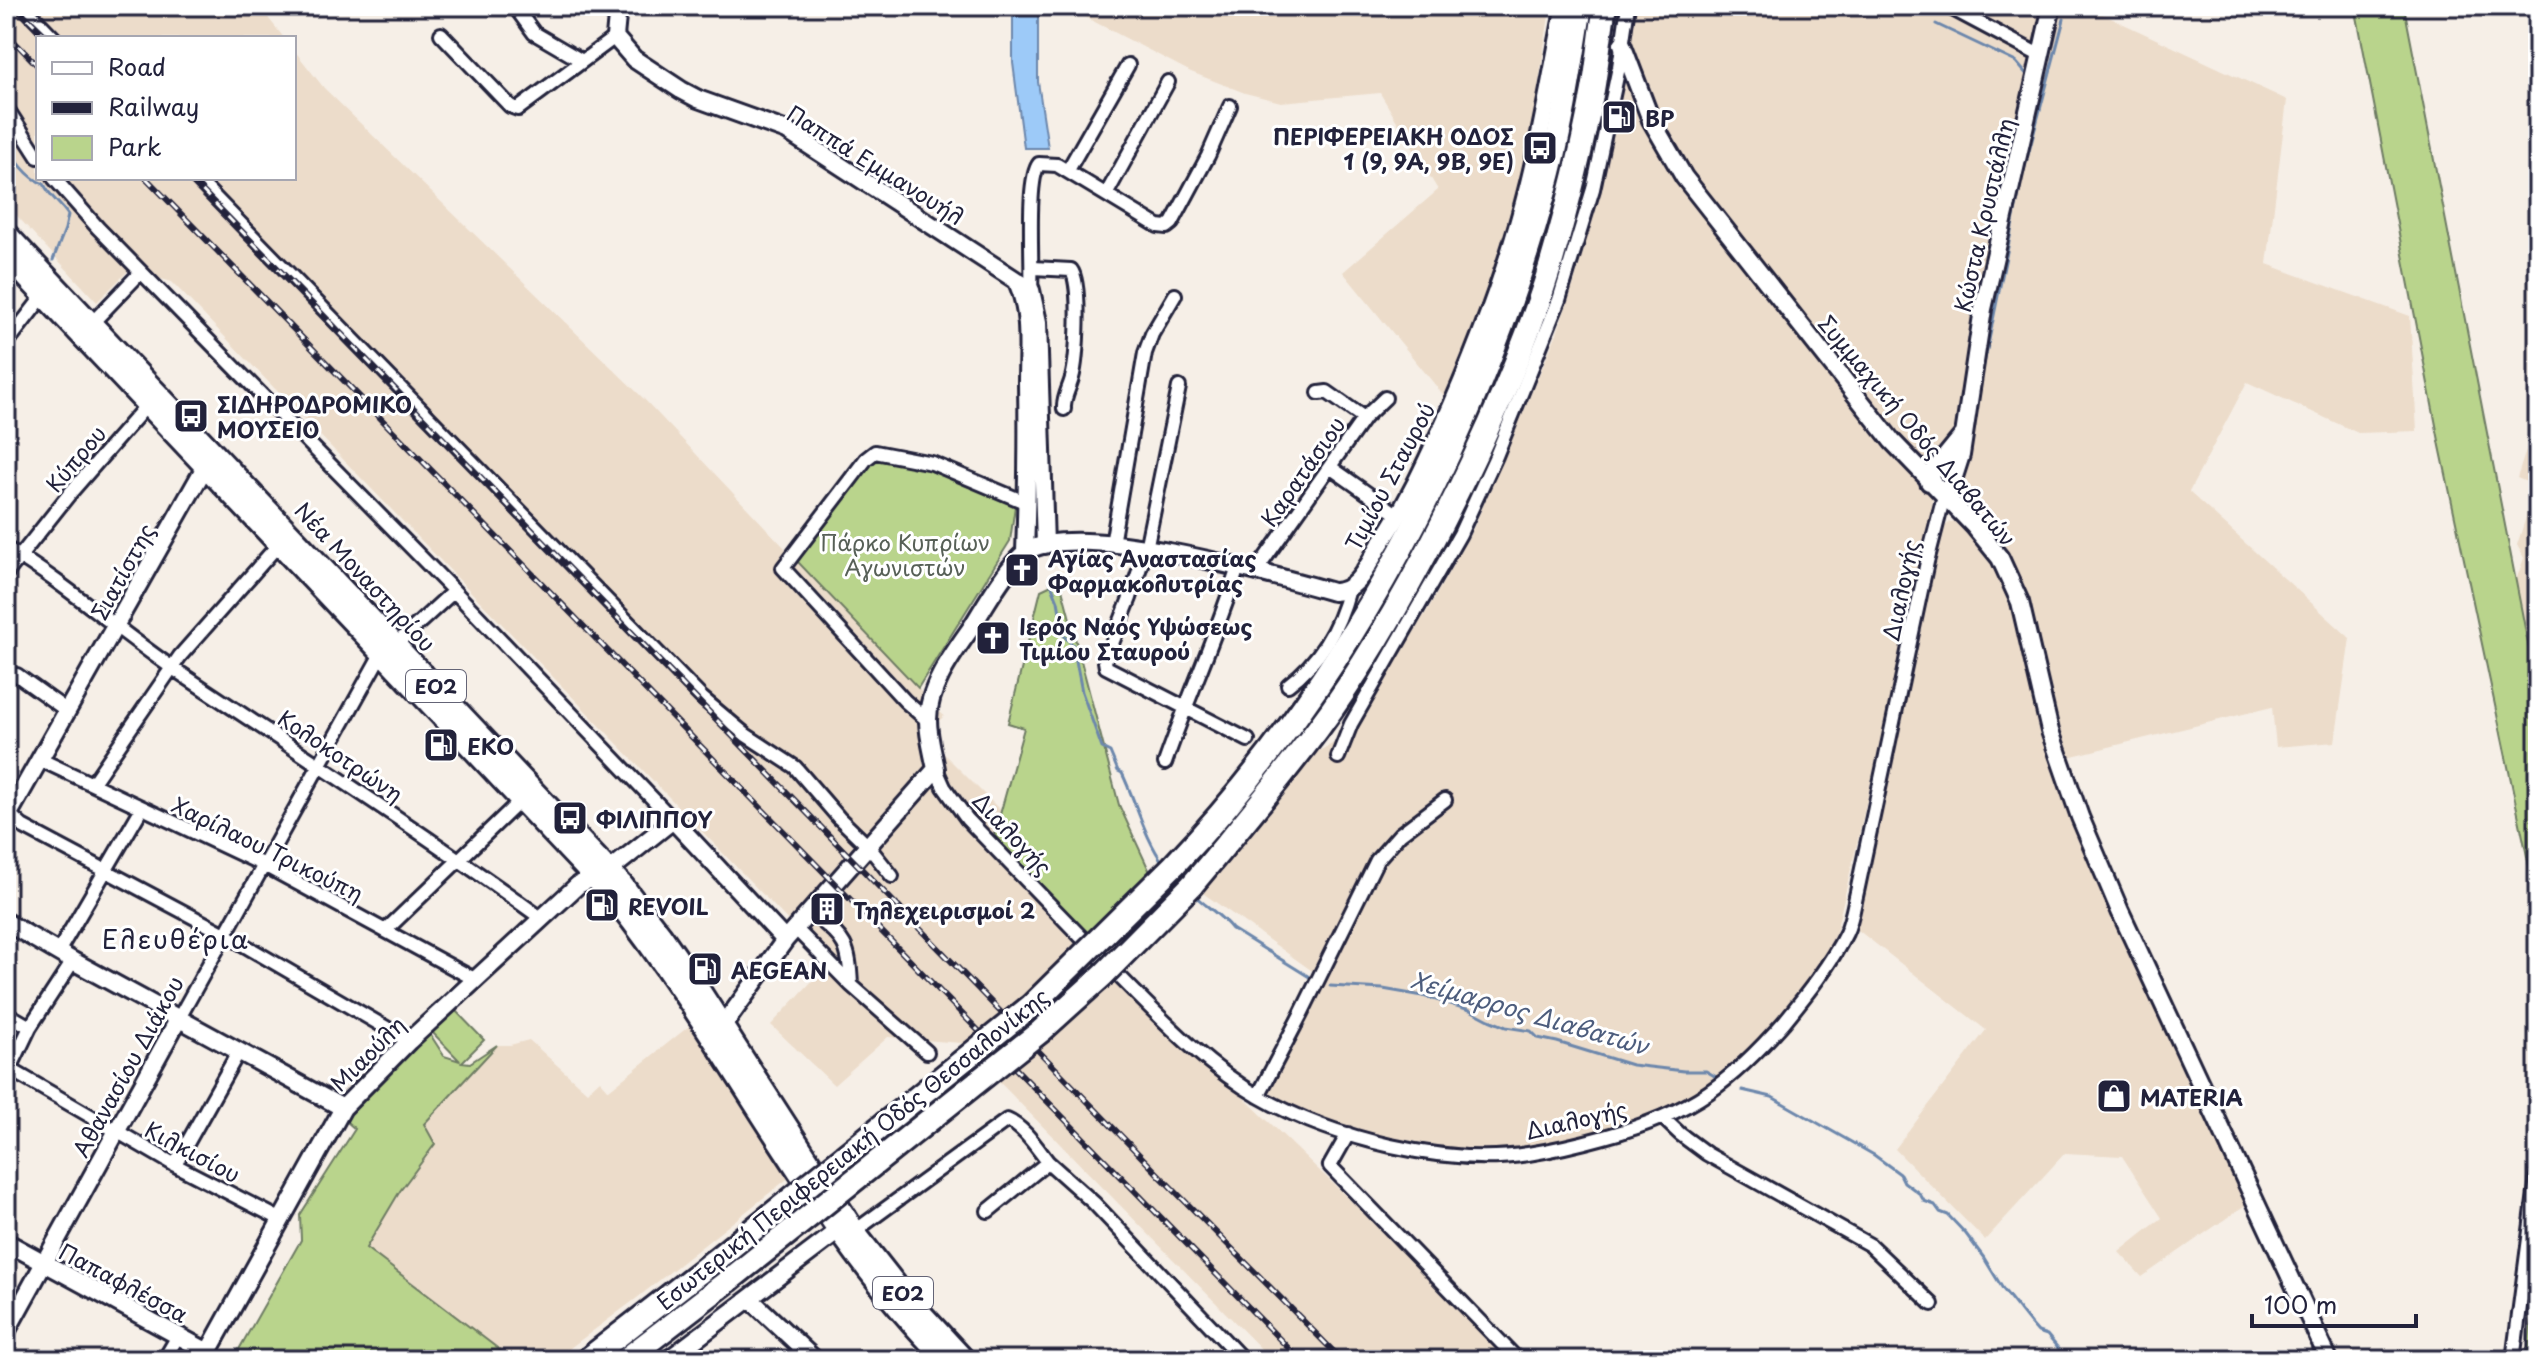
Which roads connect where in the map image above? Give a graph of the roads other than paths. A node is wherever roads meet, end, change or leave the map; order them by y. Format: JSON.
{"nodes":[{"id":1,"x":23,"y":6,"type":"edge"},
{"id":2,"x":618,"y":6,"type":"edge"},
{"id":3,"x":1605,"y":6,"type":"edge"},
{"id":4,"x":1628,"y":6,"type":"edge"},
{"id":5,"x":1947,"y":6,"type":"edge"},
{"id":6,"x":2052,"y":6,"type":"edge"},
{"id":7,"x":1568,"y":7,"type":"edge"},
{"id":8,"x":518,"y":11,"type":"dead end"},
{"id":9,"x":441,"y":34,"type":"dead end"},
{"id":10,"x":52,"y":36,"type":"edge"},
{"id":11,"x":615,"y":37,"type":"junction"},
{"id":12,"x":1622,"y":44,"type":"junction"},
{"id":13,"x":2041,"y":56,"type":"junction"},
{"id":14,"x":582,"y":61,"type":"junction"},
{"id":15,"x":1128,"y":65,"type":"dead end"},
{"id":16,"x":1168,"y":82,"type":"dead end"},
{"id":17,"x":1230,"y":106,"type":"dead end"},
{"id":18,"x":6,"y":107,"type":"edge"},
{"id":19,"x":36,"y":154,"type":"edge"},
{"id":20,"x":1068,"y":170,"type":"junction"},
{"id":21,"x":56,"y":180,"type":"edge"},
{"id":22,"x":198,"y":180,"type":"edge"},
{"id":23,"x":1107,"y":193,"type":"junction"},
{"id":24,"x":6,"y":232,"type":"edge"},
{"id":25,"x":6,"y":257,"type":"edge"},
{"id":26,"x":1033,"y":268,"type":"junction"},
{"id":27,"x":141,"y":272,"type":"junction"},
{"id":28,"x":1016,"y":279,"type":"junction"},
{"id":29,"x":1031,"y":290,"type":"junction"},
{"id":30,"x":1175,"y":295,"type":"dead end"},
{"id":31,"x":43,"y":296,"type":"junction"},
{"id":32,"x":92,"y":323,"type":"junction"},
{"id":33,"x":6,"y":344,"type":"edge"},
{"id":34,"x":1179,"y":387,"type":"dead end"},
{"id":35,"x":1319,"y":393,"type":"dead end"},
{"id":36,"x":1385,"y":398,"type":"dead end"},
{"id":37,"x":147,"y":405,"type":"junction"},
{"id":38,"x":1064,"y":409,"type":"dead end"},
{"id":39,"x":1364,"y":418,"type":"junction"},
{"id":40,"x":182,"y":430,"type":"junction"},
{"id":41,"x":1963,"y":435,"type":"junction"},
{"id":42,"x":211,"y":461,"type":"junction"},
{"id":43,"x":1330,"y":467,"type":"junction"},
{"id":44,"x":1929,"y":482,"type":"junction"},
{"id":45,"x":1944,"y":496,"type":"junction"},
{"id":46,"x":1027,"y":503,"type":"junction"},
{"id":47,"x":256,"y":509,"type":"junction"},
{"id":48,"x":1398,"y":515,"type":"junction"},
{"id":49,"x":1112,"y":544,"type":"junction"},
{"id":50,"x":278,"y":545,"type":"junction"},
{"id":51,"x":1045,"y":545,"type":"junction"},
{"id":52,"x":6,"y":548,"type":"edge"},
{"id":53,"x":1146,"y":549,"type":"junction"},
{"id":54,"x":1025,"y":552,"type":"junction"},
{"id":55,"x":21,"y":557,"type":"junction"},
{"id":56,"x":1238,"y":567,"type":"junction"},
{"id":57,"x":1256,"y":571,"type":"junction"},
{"id":58,"x":6,"y":574,"type":"edge"},
{"id":59,"x":1349,"y":589,"type":"junction"},
{"id":60,"x":454,"y":591,"type":"junction"},
{"id":61,"x":116,"y":627,"type":"junction"},
{"id":62,"x":389,"y":649,"type":"junction"},
{"id":63,"x":172,"y":667,"type":"junction"},
{"id":64,"x":17,"y":675,"type":"dead end"},
{"id":65,"x":1288,"y":685,"type":"dead end"},
{"id":66,"x":1185,"y":706,"type":"junction"},
{"id":67,"x":66,"y":710,"type":"junction"},
{"id":68,"x":928,"y":721,"type":"junction"},
{"id":69,"x":1248,"y":740,"type":"dead end"},
{"id":70,"x":1338,"y":757,"type":"dead end"},
{"id":71,"x":39,"y":759,"type":"junction"},
{"id":72,"x":1165,"y":763,"type":"dead end"},
{"id":73,"x":320,"y":764,"type":"junction"},
{"id":74,"x":936,"y":769,"type":"junction"},
{"id":75,"x":92,"y":784,"type":"junction"},
{"id":76,"x":521,"y":800,"type":"junction"},
{"id":77,"x":1445,"y":800,"type":"dead end"},
{"id":78,"x":142,"y":808,"type":"junction"},
{"id":79,"x":7,"y":815,"type":"edge"},
{"id":80,"x":673,"y":820,"type":"junction"},
{"id":81,"x":868,"y":846,"type":"junction"},
{"id":82,"x":458,"y":858,"type":"junction"},
{"id":83,"x":264,"y":865,"type":"junction"},
{"id":84,"x":105,"y":871,"type":"junction"},
{"id":85,"x":602,"y":874,"type":"junction"},
{"id":86,"x":892,"y":876,"type":"dead end"},
{"id":87,"x":810,"y":911,"type":"junction"},
{"id":88,"x":541,"y":918,"type":"junction"},
{"id":89,"x":6,"y":922,"type":"edge"},
{"id":90,"x":386,"y":930,"type":"junction"},
{"id":91,"x":225,"y":934,"type":"junction"},
{"id":92,"x":790,"y":934,"type":"junction"},
{"id":93,"x":66,"y":956,"type":"junction"},
{"id":94,"x":476,"y":980,"type":"junction"},
{"id":95,"x":851,"y":985,"type":"junction"},
{"id":96,"x":6,"y":1013,"type":"edge"},
{"id":97,"x":179,"y":1018,"type":"junction"},
{"id":98,"x":723,"y":1026,"type":"junction"},
{"id":99,"x":30,"y":1027,"type":"junction"},
{"id":100,"x":409,"y":1041,"type":"junction"},
{"id":101,"x":239,"y":1051,"type":"junction"},
{"id":102,"x":927,"y":1052,"type":"dead end"},
{"id":103,"x":8,"y":1068,"type":"edge"},
{"id":104,"x":1258,"y":1096,"type":"junction"},
{"id":105,"x":343,"y":1108,"type":"junction"},
{"id":106,"x":1663,"y":1118,"type":"junction"},
{"id":107,"x":116,"y":1132,"type":"junction"},
{"id":108,"x":1348,"y":1134,"type":"junction"},
{"id":109,"x":1048,"y":1162,"type":"junction"},
{"id":110,"x":175,"y":1165,"type":"junction"},
{"id":111,"x":2538,"y":1170,"type":"edge"},
{"id":112,"x":988,"y":1211,"type":"dead end"},
{"id":113,"x":280,"y":1219,"type":"junction"},
{"id":114,"x":846,"y":1231,"type":"junction"},
{"id":115,"x":6,"y":1242,"type":"edge"},
{"id":116,"x":44,"y":1264,"type":"junction"},
{"id":117,"x":750,"y":1299,"type":"junction"},
{"id":118,"x":1932,"y":1304,"type":"dead end"},
{"id":119,"x":6,"y":1332,"type":"edge"},
{"id":120,"x":178,"y":1336,"type":"junction"},
{"id":121,"x":214,"y":1356,"type":"edge"},
{"id":122,"x":164,"y":1360,"type":"edge"},
{"id":123,"x":587,"y":1360,"type":"edge"},
{"id":124,"x":625,"y":1360,"type":"edge"},
{"id":125,"x":668,"y":1360,"type":"edge"},
{"id":126,"x":815,"y":1360,"type":"edge"},
{"id":127,"x":945,"y":1360,"type":"edge"},
{"id":128,"x":966,"y":1360,"type":"edge"},
{"id":129,"x":1243,"y":1360,"type":"edge"},
{"id":130,"x":1518,"y":1360,"type":"edge"},
{"id":131,"x":2329,"y":1360,"type":"edge"},
{"id":132,"x":2513,"y":1360,"type":"edge"}],
"edges":[{"from":1,"to":10,"type":"street"},
{"from":2,"to":11,"type":"street"},
{"from":3,"to":124,"type":"highway","name":"Εσωτερική Περιφερειακή Οδός Θεσσαλονίκης","bridge":true},
{"from":4,"to":12,"type":"street"},
{"from":5,"to":13,"type":"street"},
{"from":6,"to":13,"type":"street","name":"Κώστα Κρυστάλλη"},
{"from":7,"to":48,"type":"street","name":"Τιμίου Σταυρού"},
{"from":7,"to":123,"type":"highway","name":"Εσωτερική Περιφερειακή Οδός Θεσσαλονίκης","bridge":true},
{"from":8,"to":14,"type":"street"},
{"from":9,"to":14,"type":"street"},
{"from":11,"to":14,"type":"street"},
{"from":11,"to":28,"type":"street","name":"Παππά Εμμανουήλ"},
{"from":12,"to":44,"type":"street","name":"Συμμαχική Οδός Διαβατών"},
{"from":12,"to":70,"type":"street"},
{"from":13,"to":41,"type":"street","name":"Κώστα Κρυστάλλη"},
{"from":15,"to":20,"type":"street"},
{"from":16,"to":23,"type":"street"},
{"from":17,"to":23,"type":"street"},
{"from":18,"to":19,"type":"street"},
{"from":20,"to":23,"type":"street"},
{"from":20,"to":26,"type":"street"},
{"from":21,"to":27,"type":"street"},
{"from":22,"to":81,"type":"street"},
{"from":24,"to":32,"type":"main road","number":"ΕΟ2"},
{"from":25,"to":31,"type":"main road","number":"ΕΟ2"},
{"from":26,"to":29,"type":"street"},
{"from":26,"to":38,"type":"street"},
{"from":27,"to":32,"type":"street"},
{"from":27,"to":60,"type":"street"},
{"from":28,"to":29,"type":"street","name":"Παππά Εμμανουήλ"},
{"from":28,"to":46,"type":"street"},
{"from":29,"to":51,"type":"street"},
{"from":30,"to":49,"type":"street"},
{"from":31,"to":33,"type":"street"},
{"from":31,"to":37,"type":"main road","number":"ΕΟ2"},
{"from":32,"to":40,"type":"main road","number":"ΕΟ2"},
{"from":34,"to":53,"type":"street"},
{"from":35,"to":39,"type":"street"},
{"from":36,"to":39,"type":"street","name":"Καρατάσιου"},
{"from":37,"to":40,"type":"main road","number":"ΕΟ2"},
{"from":37,"to":55,"type":"street","name":"Κύπρου"},
{"from":39,"to":43,"type":"street","name":"Καρατάσιου"},
{"from":40,"to":42,"type":"main road","number":"ΕΟ2"},
{"from":41,"to":44,"type":"street"},
{"from":41,"to":45,"type":"street","name":"Κώστα Κρυστάλλη"},
{"from":42,"to":47,"type":"main road","number":"ΕΟ2"},
{"from":42,"to":61,"type":"street","name":"Σιατίστης"},
{"from":43,"to":48,"type":"street"},
{"from":43,"to":57,"type":"street","name":"Καρατάσιου"},
{"from":44,"to":45,"type":"street","name":"Συμμαχική Οδός Διαβατών"},
{"from":45,"to":106,"type":"street","name":"Διαλογής"},
{"from":45,"to":131,"type":"street","name":"Συμμαχική Οδός Διαβατών"},
{"from":46,"to":54,"type":"street"},
{"from":46,"to":68,"type":"street"},
{"from":47,"to":50,"type":"main road","name":"Νέα Μοναστηρίου","number":"ΕΟ2"},
{"from":47,"to":62,"type":"main road","name":"Νέα Μοναστηρίου","number":"ΕΟ2"},
{"from":48,"to":59,"type":"street","name":"Τιμίου Σταυρού"},
{"from":49,"to":51,"type":"street"},
{"from":49,"to":53,"type":"street"},
{"from":50,"to":62,"type":"main road","name":"Νέα Μοναστηρίου","number":"ΕΟ2"},
{"from":50,"to":63,"type":"street"},
{"from":51,"to":54,"type":"street"},
{"from":52,"to":55,"type":"street","name":"Κολοκοτρώνη"},
{"from":53,"to":56,"type":"street"},
{"from":53,"to":66,"type":"street"},
{"from":54,"to":68,"type":"street"},
{"from":55,"to":58,"type":"street","name":"Κύπρου"},
{"from":55,"to":61,"type":"street","name":"Κολοκοτρώνη"},
{"from":56,"to":57,"type":"street"},
{"from":56,"to":66,"type":"street"},
{"from":57,"to":59,"type":"street"},
{"from":59,"to":65,"type":"street"},
{"from":60,"to":62,"type":"street","name":"Αθανασίου Διάκου"},
{"from":60,"to":80,"type":"street"},
{"from":61,"to":63,"type":"street","name":"Κολοκοτρώνη"},
{"from":61,"to":67,"type":"street","name":"Σιατίστης"},
{"from":62,"to":73,"type":"street","name":"Αθανασίου Διάκου"},
{"from":62,"to":76,"type":"main road","name":"Νέα Μοναστηρίου","number":"ΕΟ2"},
{"from":62,"to":85,"type":"main road","name":"Νέα Μοναστηρίου","number":"ΕΟ2"},
{"from":63,"to":73,"type":"street","name":"Κολοκοτρώνη"},
{"from":63,"to":75,"type":"street"},
{"from":64,"to":67,"type":"street"},
{"from":66,"to":69,"type":"street"},
{"from":66,"to":72,"type":"street"},
{"from":67,"to":71,"type":"street","name":"Σιατίστης"},
{"from":68,"to":74,"type":"street"},
{"from":71,"to":75,"type":"street","name":"Χαρίλαου Τρικούπη"},
{"from":71,"to":79,"type":"street","name":"Σιατίστης"},
{"from":73,"to":82,"type":"street","name":"Κολοκοτρώνη"},
{"from":73,"to":83,"type":"street","name":"Αθανασίου Διάκου"},
{"from":74,"to":81,"type":"street"},
{"from":74,"to":104,"type":"street","name":"Διαλογής"},
{"from":75,"to":78,"type":"street","name":"Χαρίλαου Τρικούπη"},
{"from":76,"to":82,"type":"street"},
{"from":76,"to":85,"type":"main road","name":"Νέα Μοναστηρίου","number":"ΕΟ2"},
{"from":77,"to":104,"type":"street"},
{"from":78,"to":83,"type":"street","name":"Χαρίλαου Τρικούπη"},
{"from":78,"to":84,"type":"street"},
{"from":79,"to":84,"type":"street"},
{"from":80,"to":85,"type":"street","name":"Μιαούλη"},
{"from":80,"to":92,"type":"street"},
{"from":81,"to":86,"type":"street"},
{"from":81,"to":87,"type":"street"},
{"from":82,"to":88,"type":"street","name":"Κολοκοτρώνη"},
{"from":82,"to":90,"type":"street"},
{"from":83,"to":90,"type":"street","name":"Χαρίλαου Τρικούπη"},
{"from":83,"to":91,"type":"street","name":"Αθανασίου Διάκου"},
{"from":84,"to":91,"type":"street"},
{"from":84,"to":93,"type":"street"},
{"from":85,"to":88,"type":"street","name":"Μιαούλη"},
{"from":85,"to":98,"type":"main road","name":"Νέα Μοναστηρίου","number":"ΕΟ2"},
{"from":85,"to":114,"type":"main road","name":"Νέα Μοναστηρίου","number":"ΕΟ2"},
{"from":87,"to":92,"type":"street"},
{"from":87,"to":95,"type":"street"},
{"from":88,"to":94,"type":"street","name":"Μιαούλη"},
{"from":89,"to":93,"type":"street"},
{"from":90,"to":94,"type":"street","name":"Χαρίλαου Τρικούπη"},
{"from":91,"to":97,"type":"street","name":"Αθανασίου Διάκου"},
{"from":91,"to":100,"type":"street"},
{"from":92,"to":95,"type":"street"},
{"from":92,"to":98,"type":"street"},
{"from":93,"to":97,"type":"street"},
{"from":93,"to":99,"type":"street"},
{"from":94,"to":100,"type":"street","name":"Μιαούλη"},
{"from":95,"to":102,"type":"street"},
{"from":96,"to":99,"type":"street"},
{"from":97,"to":101,"type":"street"},
{"from":97,"to":107,"type":"street","name":"Αθανασίου Διάκου"},
{"from":98,"to":114,"type":"main road","name":"Νέα Μοναστηρίου","number":"ΕΟ2"},
{"from":99,"to":103,"type":"street"},
{"from":100,"to":105,"type":"street","name":"Μιαούλη"},
{"from":101,"to":105,"type":"street"},
{"from":101,"to":110,"type":"street"},
{"from":103,"to":107,"type":"street","name":"Κιλκισίου"},
{"from":104,"to":108,"type":"street","name":"Διαλογής"},
{"from":105,"to":113,"type":"street","name":"Μιαούλη"},
{"from":106,"to":108,"type":"street","name":"Διαλογής"},
{"from":106,"to":118,"type":"street"},
{"from":107,"to":110,"type":"street","name":"Κιλκισίου"},
{"from":107,"to":116,"type":"street","name":"Αθανασίου Διάκου"},
{"from":108,"to":130,"type":"street"},
{"from":109,"to":112,"type":"street"},
{"from":109,"to":114,"type":"street"},
{"from":109,"to":129,"type":"street"},
{"from":110,"to":113,"type":"street","name":"Κιλκισίου"},
{"from":111,"to":132,"type":"street"},
{"from":113,"to":121,"type":"street","name":"Μιαούλη"},
{"from":114,"to":117,"type":"street"},
{"from":114,"to":127,"type":"main road","name":"Νέα Μοναστηρίου","number":"ΕΟ2"},
{"from":114,"to":128,"type":"main road","name":"Νέα Μοναστηρίου","number":"ΕΟ2"},
{"from":115,"to":116,"type":"street","name":"Παπαφλέσσα"},
{"from":116,"to":119,"type":"street","name":"Αθανασίου Διάκου"},
{"from":116,"to":120,"type":"street","name":"Παπαφλέσσα"},
{"from":117,"to":125,"type":"street"},
{"from":117,"to":126,"type":"street"},
{"from":120,"to":121,"type":"street","name":"Παπαφλέσσα"},
{"from":120,"to":122,"type":"street"}]}
